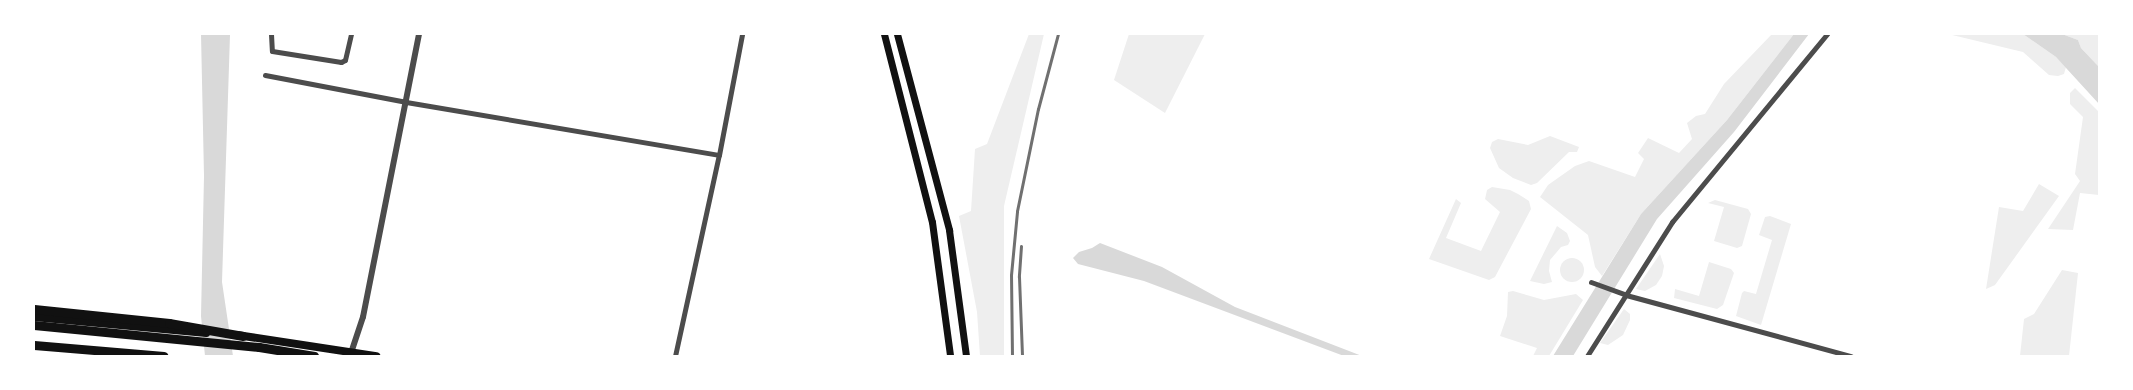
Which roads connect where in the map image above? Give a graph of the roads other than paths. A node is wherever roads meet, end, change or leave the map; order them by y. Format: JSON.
{"nodes":[{"id":1,"x":270,"y":34,"type":"edge"},
{"id":2,"x":351,"y":34,"type":"edge"},
{"id":3,"x":419,"y":34,"type":"edge"},
{"id":4,"x":742,"y":34,"type":"edge"},
{"id":5,"x":884,"y":34,"type":"edge"},
{"id":6,"x":897,"y":34,"type":"edge"},
{"id":7,"x":1827,"y":34,"type":"edge"},
{"id":8,"x":265,"y":75,"type":"dead end"},
{"id":9,"x":406,"y":102,"type":"junction"},
{"id":10,"x":719,"y":155,"type":"junction"},
{"id":11,"x":1591,"y":282,"type":"dead end"},
{"id":12,"x":1626,"y":295,"type":"junction"},
{"id":13,"x":34,"y":309,"type":"edge"},
{"id":14,"x":34,"y":317,"type":"edge"},
{"id":15,"x":34,"y":325,"type":"edge"},
{"id":16,"x":192,"y":329,"type":"junction"},
{"id":17,"x":238,"y":335,"type":"joint"},
{"id":18,"x":34,"y":345,"type":"edge"},
{"id":19,"x":351,"y":354,"type":"edge"},
{"id":20,"x":164,"y":356,"type":"edge"},
{"id":21,"x":314,"y":356,"type":"edge"},
{"id":22,"x":376,"y":356,"type":"edge"},
{"id":23,"x":675,"y":356,"type":"edge"},
{"id":24,"x":950,"y":356,"type":"edge"},
{"id":25,"x":966,"y":356,"type":"edge"},
{"id":26,"x":1587,"y":356,"type":"edge"},
{"id":27,"x":1851,"y":356,"type":"edge"}],
"edges":[{"from":1,"to":2,"type":"street"},
{"from":3,"to":9,"type":"street"},
{"from":4,"to":10,"type":"street"},
{"from":5,"to":24,"type":"main road"},
{"from":6,"to":25,"type":"main road"},
{"from":7,"to":12,"type":"street"},
{"from":8,"to":9,"type":"street"},
{"from":9,"to":10,"type":"street"},
{"from":9,"to":19,"type":"street"},
{"from":10,"to":23,"type":"street"},
{"from":11,"to":12,"type":"street"},
{"from":12,"to":26,"type":"street"},
{"from":12,"to":27,"type":"street"},
{"from":13,"to":16,"type":"highway"},
{"from":14,"to":16,"type":"main road"},
{"from":15,"to":21,"type":"highway"},
{"from":16,"to":17,"type":"highway"},
{"from":17,"to":19,"type":"main road"},
{"from":18,"to":20,"type":"highway"},
{"from":19,"to":22,"type":"main road"}]}
